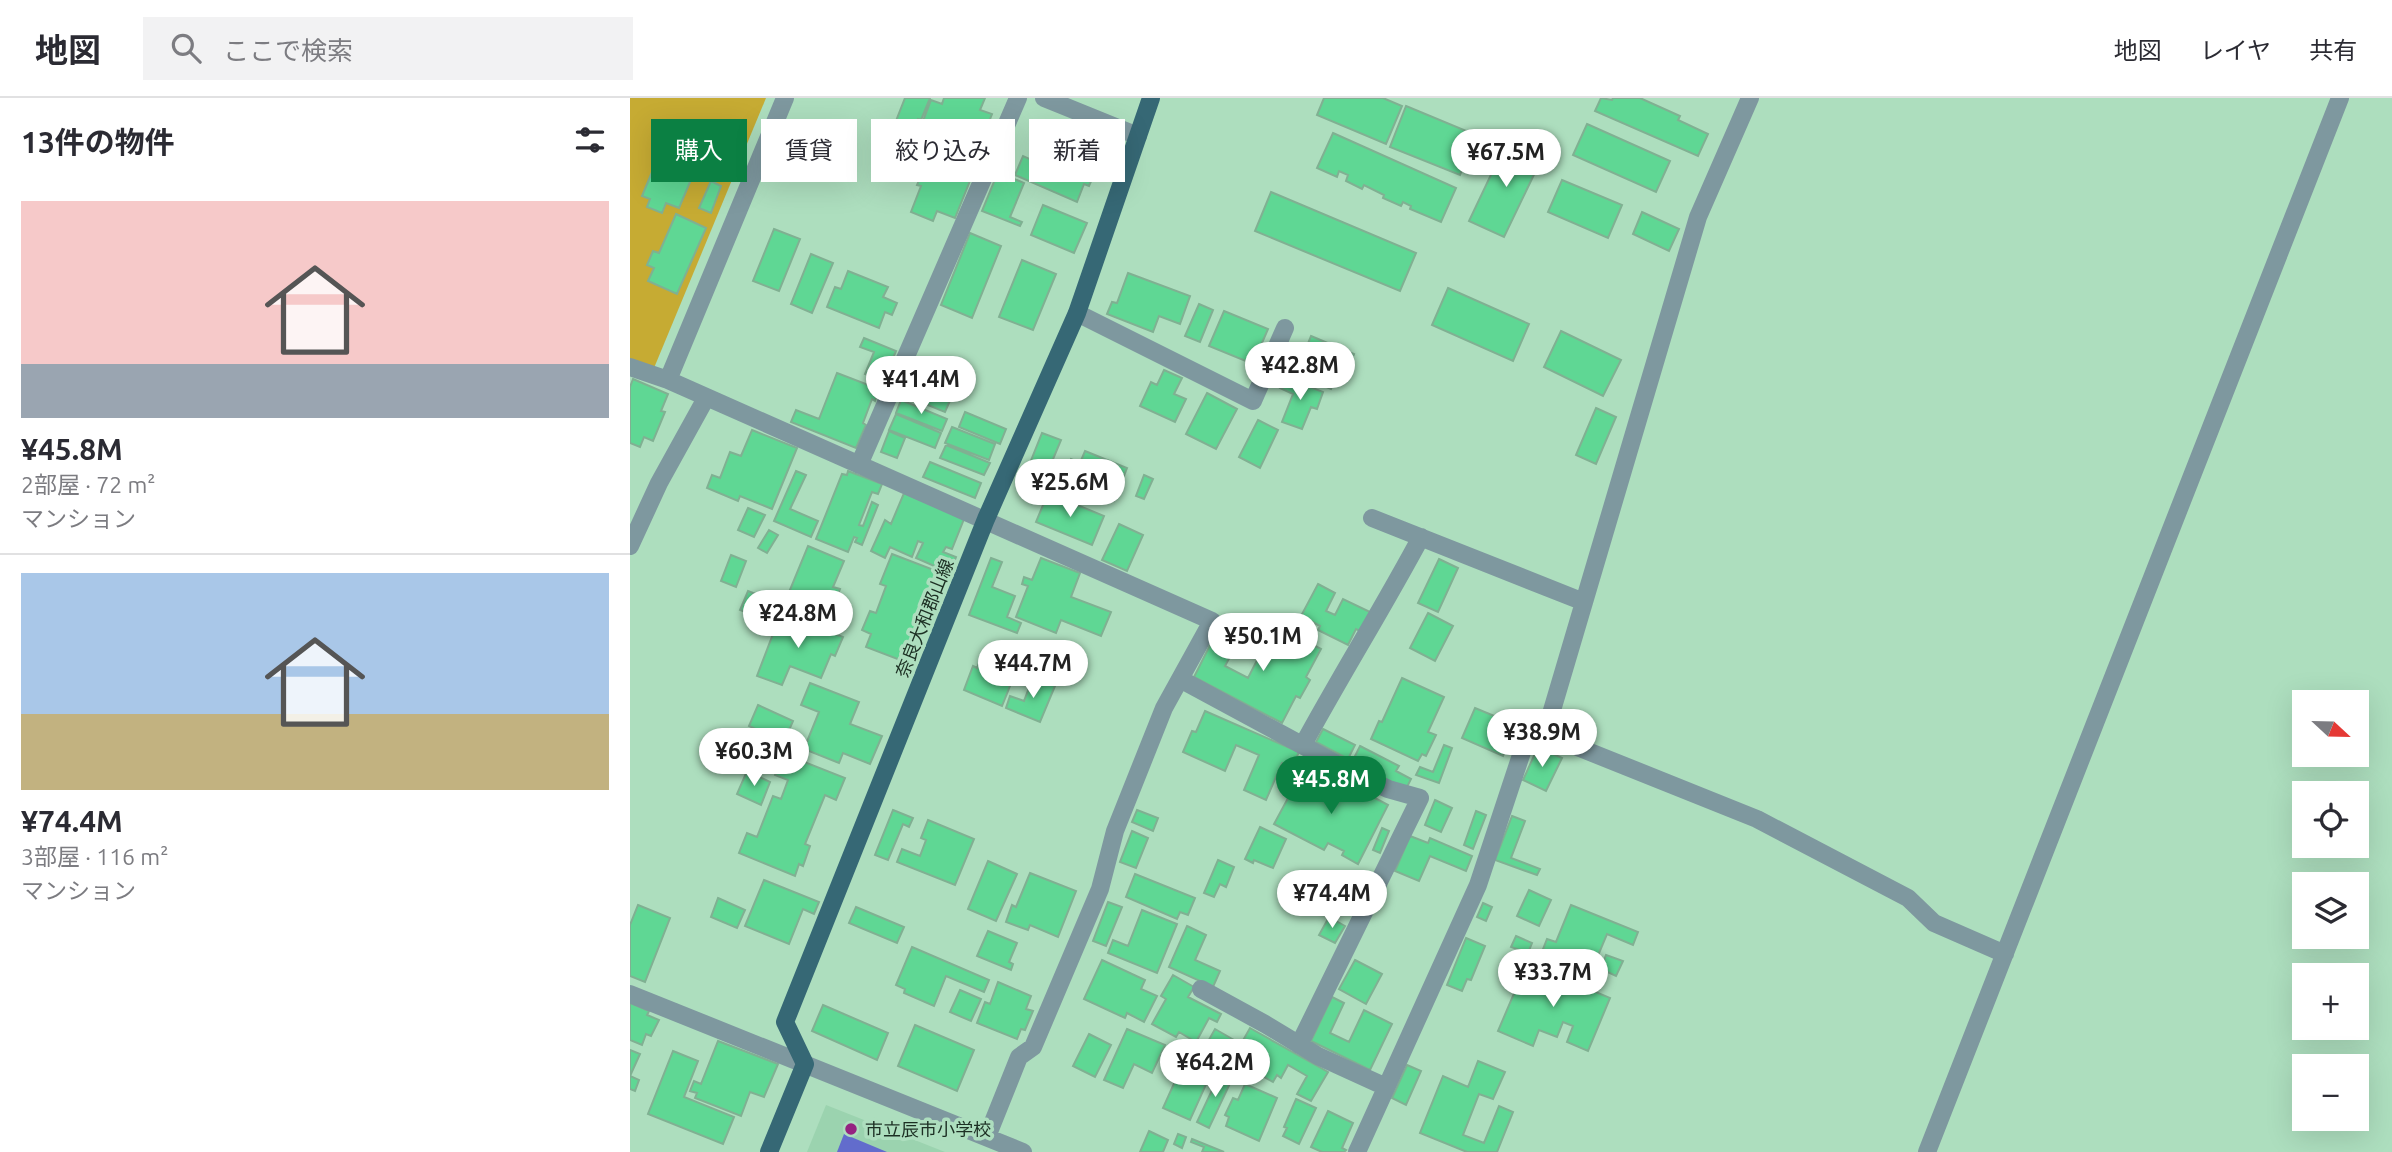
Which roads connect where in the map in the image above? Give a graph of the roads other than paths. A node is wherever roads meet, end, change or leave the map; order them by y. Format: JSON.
{"nodes":[{"id":1,"x":785,"y":98,"type":"edge"},
{"id":2,"x":1018,"y":98,"type":"edge"},
{"id":3,"x":1044,"y":98,"type":"edge"},
{"id":4,"x":1151,"y":98,"type":"edge"},
{"id":5,"x":1750,"y":98,"type":"edge"},
{"id":6,"x":2340,"y":98,"type":"edge"},
{"id":7,"x":1138,"y":136,"type":"junction"},
{"id":8,"x":1077,"y":313,"type":"junction"},
{"id":9,"x":1285,"y":328,"type":"dead end"},
{"id":10,"x":630,"y":367,"type":"edge"},
{"id":11,"x":668,"y":380,"type":"junction"},
{"id":12,"x":706,"y":398,"type":"junction"},
{"id":13,"x":859,"y":464,"type":"junction"},
{"id":14,"x":1372,"y":518,"type":"dead end"},
{"id":15,"x":986,"y":519,"type":"junction"},
{"id":16,"x":1421,"y":537,"type":"junction"},
{"id":17,"x":630,"y":546,"type":"edge"},
{"id":18,"x":1584,"y":602,"type":"junction"},
{"id":19,"x":1180,"y":679,"type":"junction"},
{"id":20,"x":1545,"y":734,"type":"junction"},
{"id":21,"x":1303,"y":745,"type":"junction"},
{"id":22,"x":2005,"y":954,"type":"junction"},
{"id":23,"x":1200,"y":989,"type":"dead end"},
{"id":24,"x":630,"y":994,"type":"edge"},
{"id":25,"x":1299,"y":1045,"type":"junction"},
{"id":26,"x":805,"y":1064,"type":"junction"},
{"id":27,"x":1385,"y":1087,"type":"junction"},
{"id":28,"x":987,"y":1137,"type":"junction"},
{"id":29,"x":769,"y":1152,"type":"edge"},
{"id":30,"x":1023,"y":1152,"type":"edge"},
{"id":31,"x":1357,"y":1152,"type":"edge"},
{"id":32,"x":1927,"y":1152,"type":"edge"}],
"edges":[{"from":1,"to":11,"type":"street"},
{"from":2,"to":13,"type":"street"},
{"from":3,"to":7,"type":"street"},
{"from":4,"to":7,"type":"main road","name":"奈良大和郡山線"},
{"from":5,"to":18,"type":"street"},
{"from":6,"to":22,"type":"street"},
{"from":7,"to":8,"type":"main road","name":"奈良大和郡山線"},
{"from":8,"to":9,"type":"street"},
{"from":8,"to":15,"type":"main road","name":"奈良大和郡山線"},
{"from":10,"to":11,"type":"street"},
{"from":11,"to":12,"type":"street"},
{"from":12,"to":13,"type":"street"},
{"from":12,"to":17,"type":"street"},
{"from":13,"to":15,"type":"street"},
{"from":14,"to":16,"type":"street"},
{"from":15,"to":19,"type":"street"},
{"from":15,"to":26,"type":"main road","name":"奈良大和郡山線"},
{"from":16,"to":18,"type":"street"},
{"from":16,"to":21,"type":"street"},
{"from":18,"to":20,"type":"street"},
{"from":19,"to":21,"type":"street"},
{"from":19,"to":28,"type":"street"},
{"from":20,"to":22,"type":"street"},
{"from":20,"to":27,"type":"street"},
{"from":21,"to":25,"type":"street"},
{"from":22,"to":32,"type":"street"},
{"from":23,"to":25,"type":"street"},
{"from":24,"to":26,"type":"street"},
{"from":25,"to":27,"type":"street"},
{"from":26,"to":28,"type":"street"},
{"from":26,"to":29,"type":"main road"},
{"from":27,"to":31,"type":"street"},
{"from":28,"to":30,"type":"street"}]}
